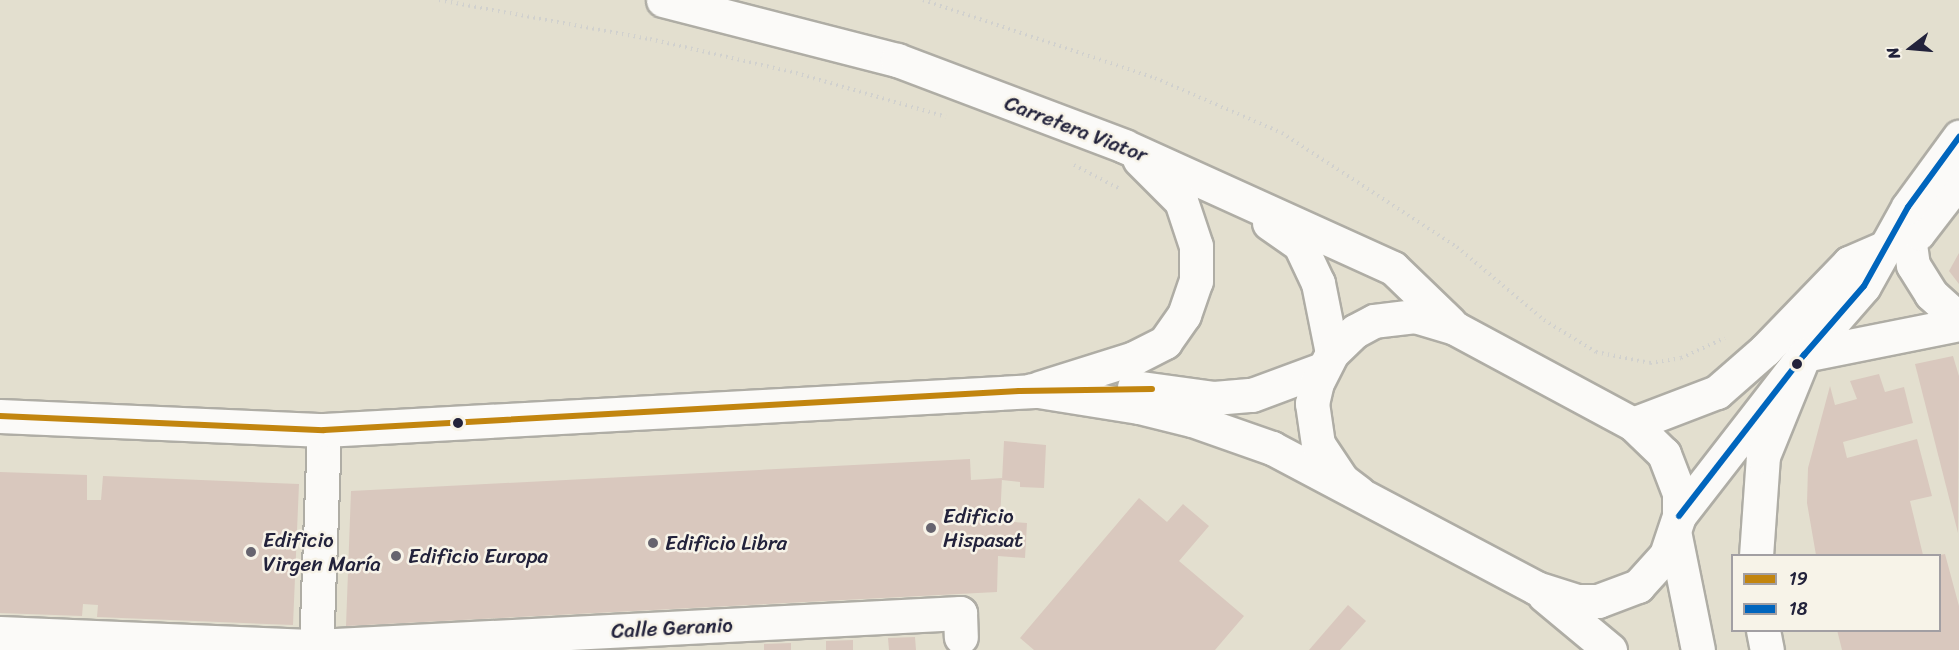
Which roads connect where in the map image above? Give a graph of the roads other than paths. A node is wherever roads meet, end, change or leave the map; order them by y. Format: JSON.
{"nodes":[{"id":1,"x":663,"y":0,"type":"edge"},
{"id":2,"x":1959,"y":137,"type":"edge"},
{"id":3,"x":1124,"y":146,"type":"junction"},
{"id":4,"x":1959,"y":180,"type":"edge"},
{"id":5,"x":1213,"y":185,"type":"junction"},
{"id":6,"x":1899,"y":242,"type":"junction"},
{"id":7,"x":1959,"y":319,"type":"edge"},
{"id":8,"x":1959,"y":324,"type":"edge"},
{"id":9,"x":1455,"y":328,"type":"junction"},
{"id":10,"x":1804,"y":355,"type":"junction"},
{"id":11,"x":1327,"y":361,"type":"junction"},
{"id":12,"x":1032,"y":390,"type":"junction"},
{"id":13,"x":0,"y":416,"type":"edge"},
{"id":14,"x":1633,"y":424,"type":"junction"},
{"id":15,"x":324,"y":430,"type":"junction"},
{"id":16,"x":1359,"y":492,"type":"junction"},
{"id":17,"x":1677,"y":526,"type":"junction"},
{"id":18,"x":1756,"y":554,"type":"edge"},
{"id":19,"x":1536,"y":588,"type":"junction"},
{"id":20,"x":1763,"y":632,"type":"edge"},
{"id":21,"x":0,"y":633,"type":"edge"},
{"id":22,"x":961,"y":637,"type":"dead end"},
{"id":23,"x":193,"y":645,"type":"edge"},
{"id":24,"x":316,"y":648,"type":"edge"},
{"id":25,"x":1610,"y":650,"type":"edge"},
{"id":26,"x":1698,"y":650,"type":"edge"},
{"id":27,"x":1767,"y":650,"type":"edge"}],
"edges":[{"from":1,"to":3,"type":"main road","name":"Carretera Viator"},
{"from":2,"to":6,"type":"main road"},
{"from":3,"to":5,"type":"main road","name":"Carretera Viator"},
{"from":3,"to":12,"type":"main road"},
{"from":4,"to":6,"type":"main road"},
{"from":5,"to":9,"type":"main road","name":"Carretera Viator"},
{"from":5,"to":11,"type":"main road"},
{"from":6,"to":7,"type":"main road"},
{"from":6,"to":10,"type":"main road"},
{"from":6,"to":14,"type":"main road"},
{"from":8,"to":10,"type":"main road"},
{"from":9,"to":11,"type":"main road"},
{"from":9,"to":14,"type":"main road"},
{"from":10,"to":17,"type":"main road"},
{"from":10,"to":18,"type":"main road"},
{"from":11,"to":12,"type":"main road"},
{"from":11,"to":16,"type":"main road"},
{"from":12,"to":15,"type":"main road"},
{"from":12,"to":16,"type":"main road"},
{"from":13,"to":15,"type":"main road"},
{"from":14,"to":17,"type":"main road"},
{"from":15,"to":24,"type":"main road"},
{"from":16,"to":19,"type":"main road"},
{"from":17,"to":19,"type":"main road"},
{"from":17,"to":26,"type":"main road"},
{"from":19,"to":25,"type":"main road"},
{"from":20,"to":27,"type":"main road"},
{"from":21,"to":23,"type":"main road","name":"Calle Geranio"},
{"from":22,"to":24,"type":"main road","name":"Calle Geranio"},
{"from":23,"to":24,"type":"main road","name":"Calle Geranio"}]}
